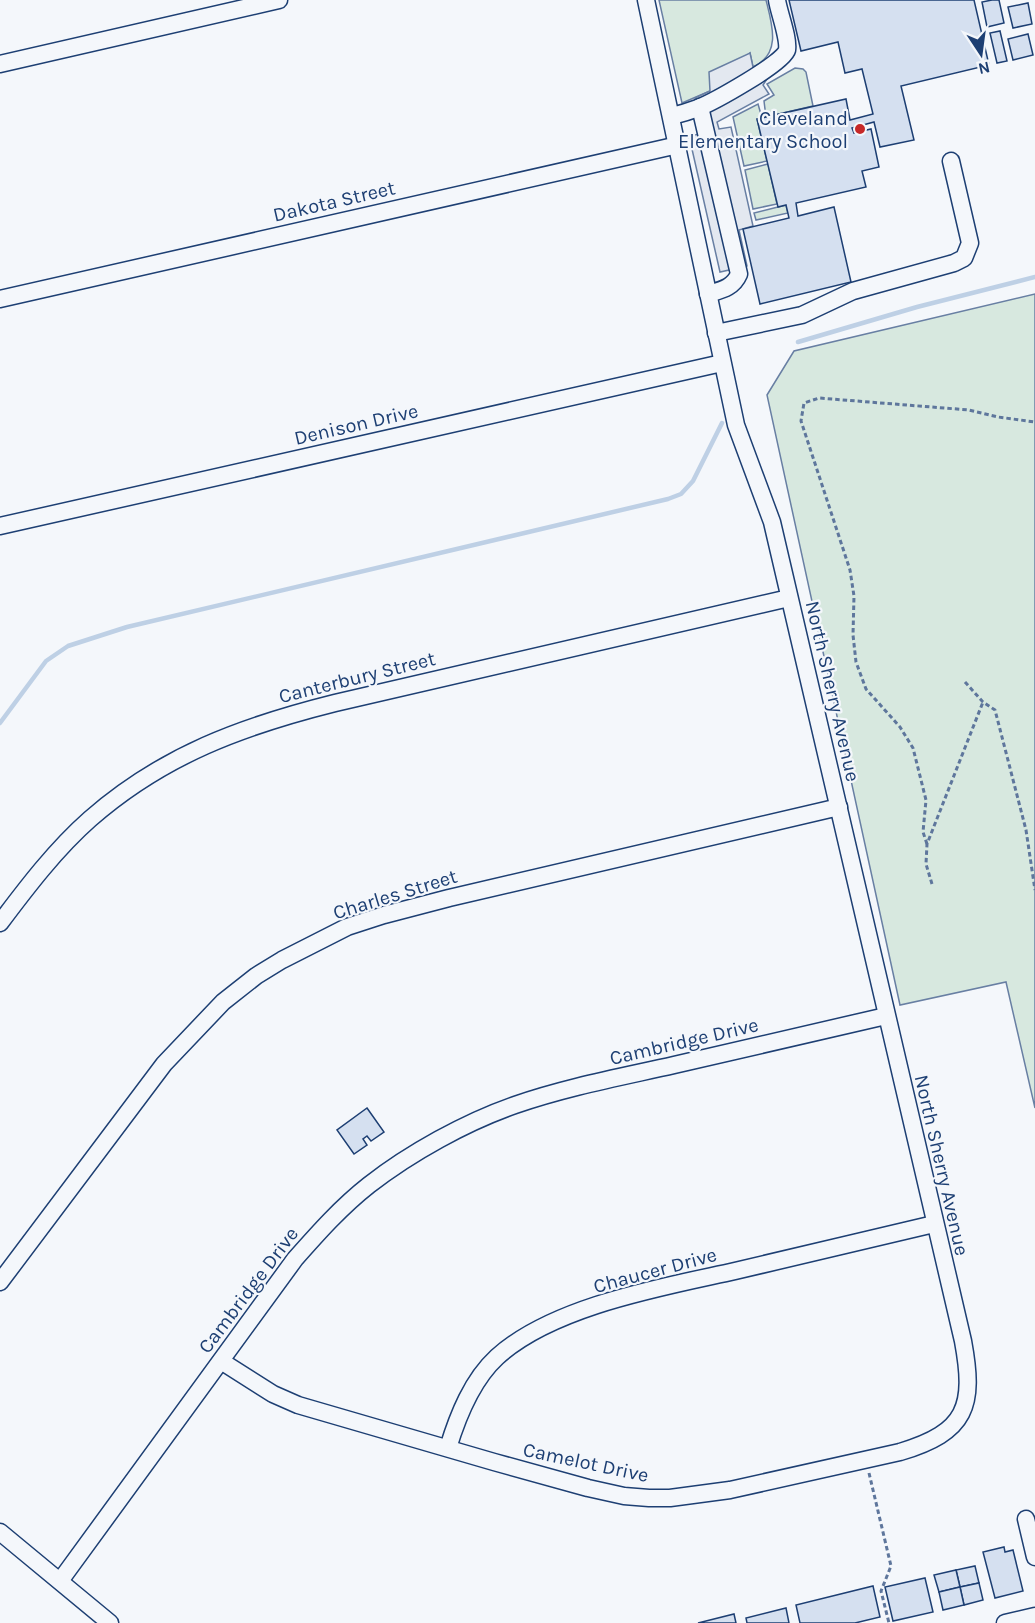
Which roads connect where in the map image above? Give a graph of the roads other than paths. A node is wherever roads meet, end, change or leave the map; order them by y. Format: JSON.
{"nodes":[{"id":1,"x":279,"y":0,"type":"edge"},
{"id":2,"x":646,"y":0,"type":"edge"},
{"id":3,"x":777,"y":0,"type":"edge"},
{"id":4,"x":0,"y":64,"type":"edge"},
{"id":5,"x":700,"y":107,"type":"junction"},
{"id":6,"x":672,"y":116,"type":"junction"},
{"id":7,"x":678,"y":145,"type":"junction"},
{"id":8,"x":951,"y":161,"type":"dead end"},
{"id":9,"x":708,"y":294,"type":"junction"},
{"id":10,"x":0,"y":299,"type":"edge"},
{"id":11,"x":716,"y":333,"type":"junction"},
{"id":12,"x":722,"y":363,"type":"junction"},
{"id":13,"x":0,"y":526,"type":"edge"},
{"id":14,"x":789,"y":598,"type":"junction"},
{"id":15,"x":839,"y":807,"type":"junction"},
{"id":16,"x":0,"y":923,"type":"edge"},
{"id":17,"x":886,"y":1016,"type":"junction"},
{"id":18,"x":934,"y":1224,"type":"junction"},
{"id":19,"x":0,"y":1282,"type":"edge"},
{"id":20,"x":221,"y":1360,"type":"junction"},
{"id":21,"x":968,"y":1395,"type":"joint"},
{"id":22,"x":448,"y":1448,"type":"junction"},
{"id":23,"x":1026,"y":1520,"type":"dead end"},
{"id":24,"x":0,"y":1532,"type":"edge"},
{"id":25,"x":1035,"y":1557,"type":"edge"},
{"id":26,"x":60,"y":1581,"type":"junction"},
{"id":27,"x":1035,"y":1616,"type":"edge"},
{"id":28,"x":110,"y":1623,"type":"edge"},
{"id":29,"x":1005,"y":1623,"type":"edge"}],
"edges":[{"from":1,"to":4,"type":"street"},
{"from":2,"to":6,"type":"street","name":"North Sherry Avenue"},
{"from":3,"to":5,"type":"street"},
{"from":5,"to":6,"type":"street"},
{"from":5,"to":9,"type":"street"},
{"from":6,"to":7,"type":"street","name":"North Sherry Avenue"},
{"from":7,"to":9,"type":"street","name":"North Sherry Avenue"},
{"from":7,"to":10,"type":"street","name":"Dakota Street"},
{"from":8,"to":11,"type":"street"},
{"from":9,"to":11,"type":"street","name":"North Sherry Avenue"},
{"from":11,"to":12,"type":"street","name":"North Sherry Avenue"},
{"from":12,"to":13,"type":"street","name":"Denison Drive"},
{"from":12,"to":14,"type":"street","name":"North Sherry Avenue"},
{"from":14,"to":15,"type":"street","name":"North Sherry Avenue"},
{"from":14,"to":16,"type":"street","name":"Canterbury Street"},
{"from":15,"to":17,"type":"street","name":"North Sherry Avenue"},
{"from":15,"to":19,"type":"street","name":"Charles Street"},
{"from":17,"to":18,"type":"street","name":"North Sherry Avenue"},
{"from":17,"to":20,"type":"street","name":"Cambridge Drive"},
{"from":18,"to":21,"type":"street","name":"North Sherry Avenue"},
{"from":18,"to":22,"type":"street","name":"Chaucer Drive"},
{"from":20,"to":22,"type":"street","name":"Camelot Drive"},
{"from":20,"to":26,"type":"street","name":"Cambridge Drive"},
{"from":21,"to":22,"type":"street","name":"Camelot Drive"},
{"from":23,"to":25,"type":"street"},
{"from":24,"to":26,"type":"street"},
{"from":26,"to":28,"type":"street"},
{"from":27,"to":29,"type":"street"}]}
